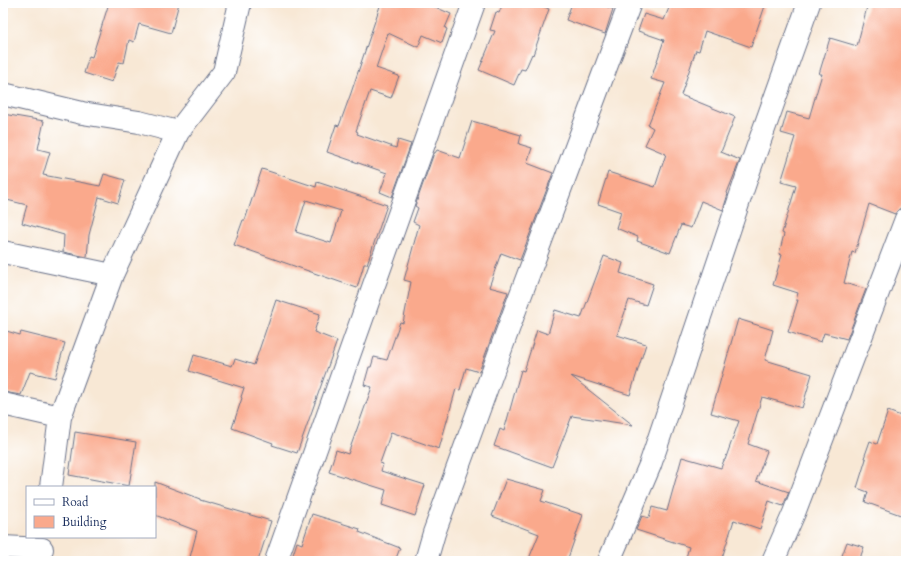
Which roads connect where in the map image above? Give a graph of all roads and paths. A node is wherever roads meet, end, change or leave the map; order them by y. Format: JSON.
{"nodes":[{"id":1,"x":240,"y":3,"type":"edge"},
{"id":2,"x":474,"y":3,"type":"edge"},
{"id":3,"x":630,"y":3,"type":"edge"},
{"id":4,"x":809,"y":3,"type":"edge"},
{"id":5,"x":3,"y":94,"type":"edge"},
{"id":6,"x":178,"y":132,"type":"junction"},
{"id":7,"x":906,"y":219,"type":"edge"},
{"id":8,"x":3,"y":252,"type":"edge"},
{"id":9,"x":112,"y":275,"type":"junction"},
{"id":10,"x":3,"y":404,"type":"edge"},
{"id":11,"x":60,"y":418,"type":"junction"},
{"id":12,"x":51,"y":486,"type":"edge"},
{"id":13,"x":3,"y":547,"type":"edge"},
{"id":14,"x":43,"y":549,"type":"edge"},
{"id":15,"x":276,"y":561,"type":"edge"},
{"id":16,"x":426,"y":561,"type":"edge"},
{"id":17,"x":610,"y":561,"type":"edge"},
{"id":18,"x":773,"y":561,"type":"edge"}],
"edges":[{"from":1,"to":6,"type":"street"},
{"from":2,"to":15,"type":"street"},
{"from":3,"to":16,"type":"street"},
{"from":4,"to":17,"type":"street"},
{"from":5,"to":6,"type":"street"},
{"from":6,"to":9,"type":"street"},
{"from":7,"to":18,"type":"street"},
{"from":8,"to":9,"type":"street"},
{"from":9,"to":11,"type":"street"},
{"from":10,"to":11,"type":"street"},
{"from":11,"to":12,"type":"street"},
{"from":13,"to":14,"type":"street"}]}
